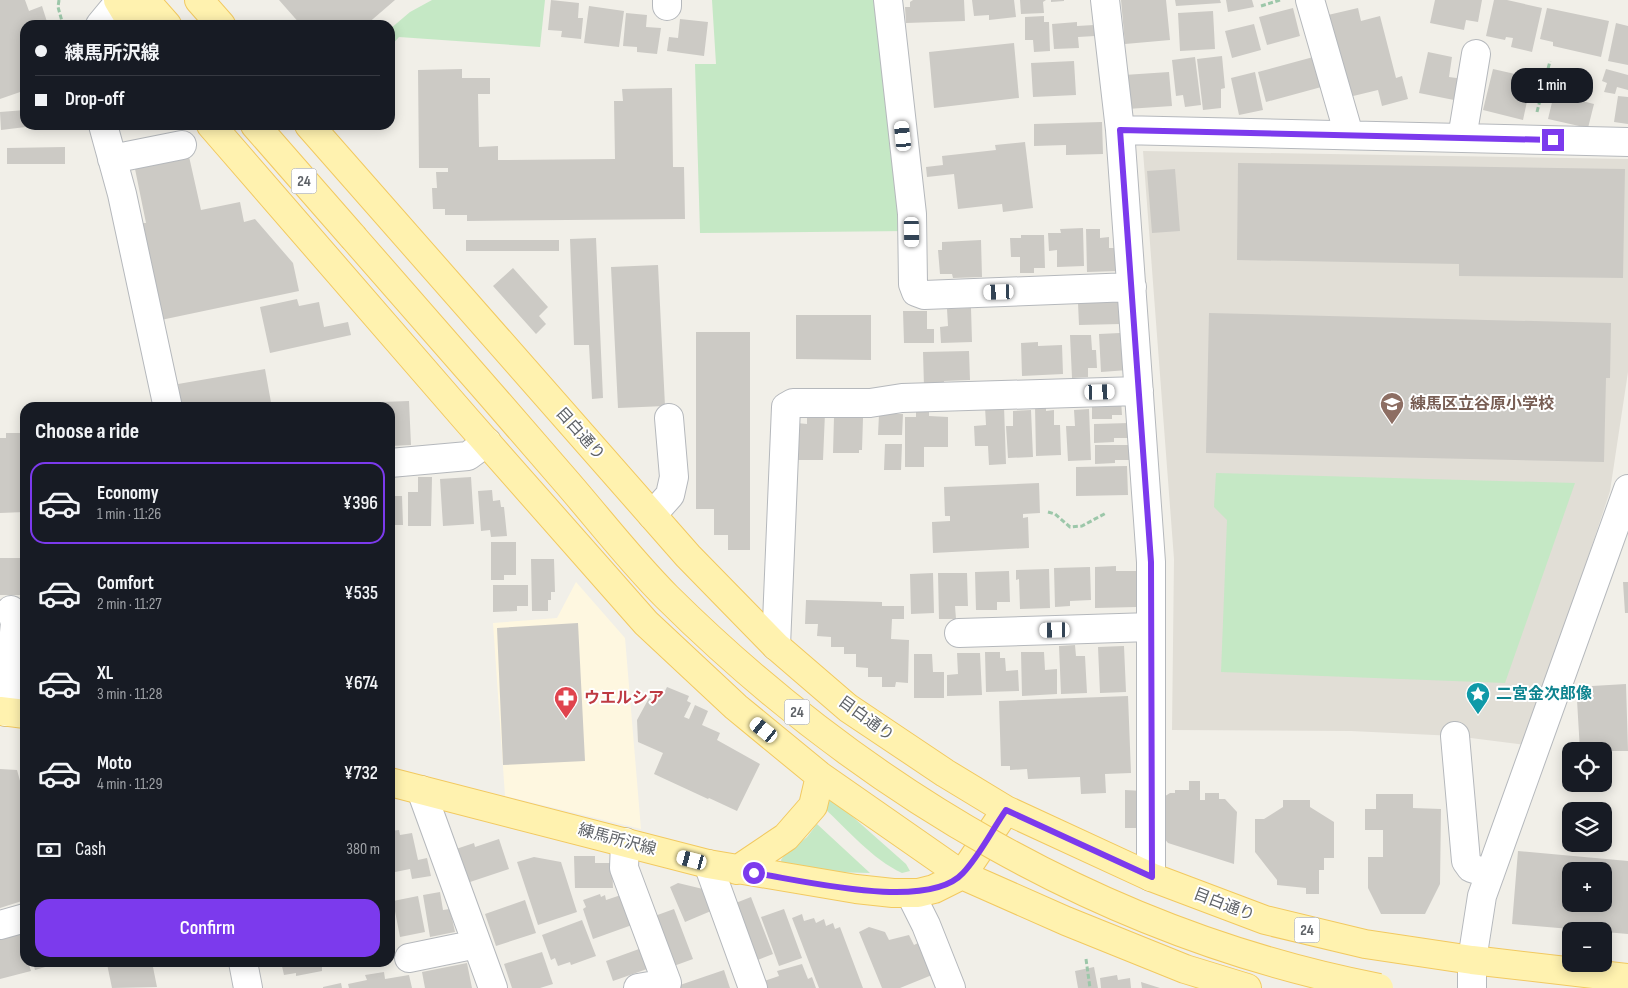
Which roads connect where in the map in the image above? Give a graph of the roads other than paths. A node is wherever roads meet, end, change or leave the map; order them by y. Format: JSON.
{"nodes":[{"id":1,"x":199,"y":0,"type":"edge"},
{"id":2,"x":888,"y":0,"type":"edge"},
{"id":3,"x":1105,"y":0,"type":"edge"},
{"id":4,"x":1310,"y":0,"type":"edge"},
{"id":5,"x":127,"y":1,"type":"edge"},
{"id":6,"x":106,"y":20,"type":"edge"},
{"id":7,"x":132,"y":20,"type":"edge"},
{"id":8,"x":158,"y":20,"type":"edge"},
{"id":9,"x":217,"y":20,"type":"edge"},
{"id":10,"x":1476,"y":54,"type":"dead end"},
{"id":11,"x":104,"y":130,"type":"edge"},
{"id":12,"x":215,"y":130,"type":"edge"},
{"id":13,"x":259,"y":130,"type":"edge"},
{"id":14,"x":313,"y":130,"type":"edge"},
{"id":15,"x":1120,"y":130,"type":"junction"},
{"id":16,"x":1349,"y":135,"type":"junction"},
{"id":17,"x":1462,"y":138,"type":"junction"},
{"id":18,"x":1628,"y":142,"type":"edge"},
{"id":19,"x":182,"y":145,"type":"dead end"},
{"id":20,"x":112,"y":159,"type":"junction"},
{"id":21,"x":1132,"y":286,"type":"junction"},
{"id":22,"x":1139,"y":391,"type":"junction"},
{"id":23,"x":167,"y":402,"type":"edge"},
{"id":24,"x":669,"y":418,"type":"dead end"},
{"id":25,"x":487,"y":442,"type":"junction"},
{"id":26,"x":395,"y":463,"type":"edge"},
{"id":27,"x":1628,"y":489,"type":"edge"},
{"id":28,"x":652,"y":515,"type":"junction"},
{"id":29,"x":11,"y":610,"type":"dead end"},
{"id":30,"x":1151,"y":627,"type":"junction"},
{"id":31,"x":959,"y":633,"type":"dead end"},
{"id":32,"x":776,"y":646,"type":"junction"},
{"id":33,"x":10,"y":712,"type":"edge"},
{"id":34,"x":1455,"y":736,"type":"dead end"},
{"id":35,"x":820,"y":776,"type":"junction"},
{"id":36,"x":395,"y":783,"type":"edge"},
{"id":37,"x":422,"y":790,"type":"junction"},
{"id":38,"x":1006,"y":810,"type":"junction"},
{"id":39,"x":625,"y":842,"type":"junction"},
{"id":40,"x":708,"y":864,"type":"junction"},
{"id":41,"x":737,"y":870,"type":"junction"},
{"id":42,"x":1490,"y":874,"type":"junction"},
{"id":43,"x":962,"y":875,"type":"junction"},
{"id":44,"x":1152,"y":877,"type":"junction"},
{"id":45,"x":910,"y":893,"type":"junction"},
{"id":46,"x":20,"y":919,"type":"edge"},
{"id":47,"x":0,"y":925,"type":"edge"},
{"id":48,"x":477,"y":944,"type":"junction"},
{"id":49,"x":409,"y":958,"type":"dead end"},
{"id":50,"x":1472,"y":960,"type":"junction"},
{"id":51,"x":244,"y":967,"type":"edge"},
{"id":52,"x":1628,"y":978,"type":"edge"},
{"id":53,"x":1186,"y":979,"type":"edge"},
{"id":54,"x":668,"y":986,"type":"edge"},
{"id":55,"x":248,"y":988,"type":"edge"},
{"id":56,"x":492,"y":988,"type":"edge"},
{"id":57,"x":638,"y":988,"type":"edge"},
{"id":58,"x":753,"y":988,"type":"edge"},
{"id":59,"x":951,"y":988,"type":"edge"},
{"id":60,"x":1247,"y":988,"type":"edge"},
{"id":61,"x":1378,"y":988,"type":"edge"},
{"id":62,"x":1472,"y":988,"type":"edge"}],
"edges":[{"from":1,"to":9,"type":"main road"},
{"from":2,"to":21,"type":"street"},
{"from":3,"to":15,"type":"street"},
{"from":4,"to":16,"type":"street"},
{"from":5,"to":6,"type":"street"},
{"from":5,"to":7,"type":"main road"},
{"from":5,"to":8,"type":"main road"},
{"from":10,"to":17,"type":"street"},
{"from":11,"to":20,"type":"street"},
{"from":12,"to":25,"type":"main road","number":"24"},
{"from":13,"to":61,"type":"main road","number":"24","bridge":true},
{"from":14,"to":28,"type":"main road","name":"目白通り","number":"24"},
{"from":15,"to":16,"type":"street"},
{"from":15,"to":21,"type":"street"},
{"from":16,"to":17,"type":"street"},
{"from":17,"to":18,"type":"street"},
{"from":19,"to":20,"type":"street"},
{"from":20,"to":23,"type":"street"},
{"from":21,"to":22,"type":"street"},
{"from":22,"to":30,"type":"street"},
{"from":22,"to":32,"type":"street"},
{"from":24,"to":28,"type":"street"},
{"from":25,"to":26,"type":"street"},
{"from":25,"to":35,"type":"main road","number":"24"},
{"from":27,"to":42,"type":"street"},
{"from":28,"to":32,"type":"main road","name":"目白通り","number":"24"},
{"from":29,"to":33,"type":"street"},
{"from":30,"to":31,"type":"street"},
{"from":30,"to":44,"type":"street"},
{"from":32,"to":38,"type":"main road","name":"目白通り","number":"24"},
{"from":34,"to":42,"type":"street"},
{"from":35,"to":41,"type":"main road"},
{"from":35,"to":43,"type":"main road","number":"24"},
{"from":36,"to":37,"type":"main road","name":"練馬所沢線"},
{"from":37,"to":39,"type":"main road","name":"練馬所沢線"},
{"from":37,"to":48,"type":"street"},
{"from":38,"to":43,"type":"main road"},
{"from":38,"to":44,"type":"main road","name":"目白通り","number":"24"},
{"from":39,"to":40,"type":"main road","name":"練馬所沢線"},
{"from":39,"to":54,"type":"street"},
{"from":40,"to":41,"type":"main road","name":"練馬所沢線"},
{"from":40,"to":58,"type":"street"},
{"from":41,"to":45,"type":"main road","name":"練馬所沢線"},
{"from":42,"to":50,"type":"street"},
{"from":43,"to":45,"type":"main road","name":"練馬所沢線"},
{"from":43,"to":53,"type":"main road","number":"24"},
{"from":44,"to":50,"type":"main road","name":"目白通り","number":"24"},
{"from":45,"to":59,"type":"street"},
{"from":46,"to":47,"type":"street"},
{"from":48,"to":49,"type":"street"},
{"from":48,"to":56,"type":"street"},
{"from":50,"to":52,"type":"main road","name":"目白通り","number":"24"},
{"from":50,"to":62,"type":"street"},
{"from":51,"to":55,"type":"street"},
{"from":53,"to":60,"type":"main road","number":"24"},
{"from":54,"to":57,"type":"street"}]}
